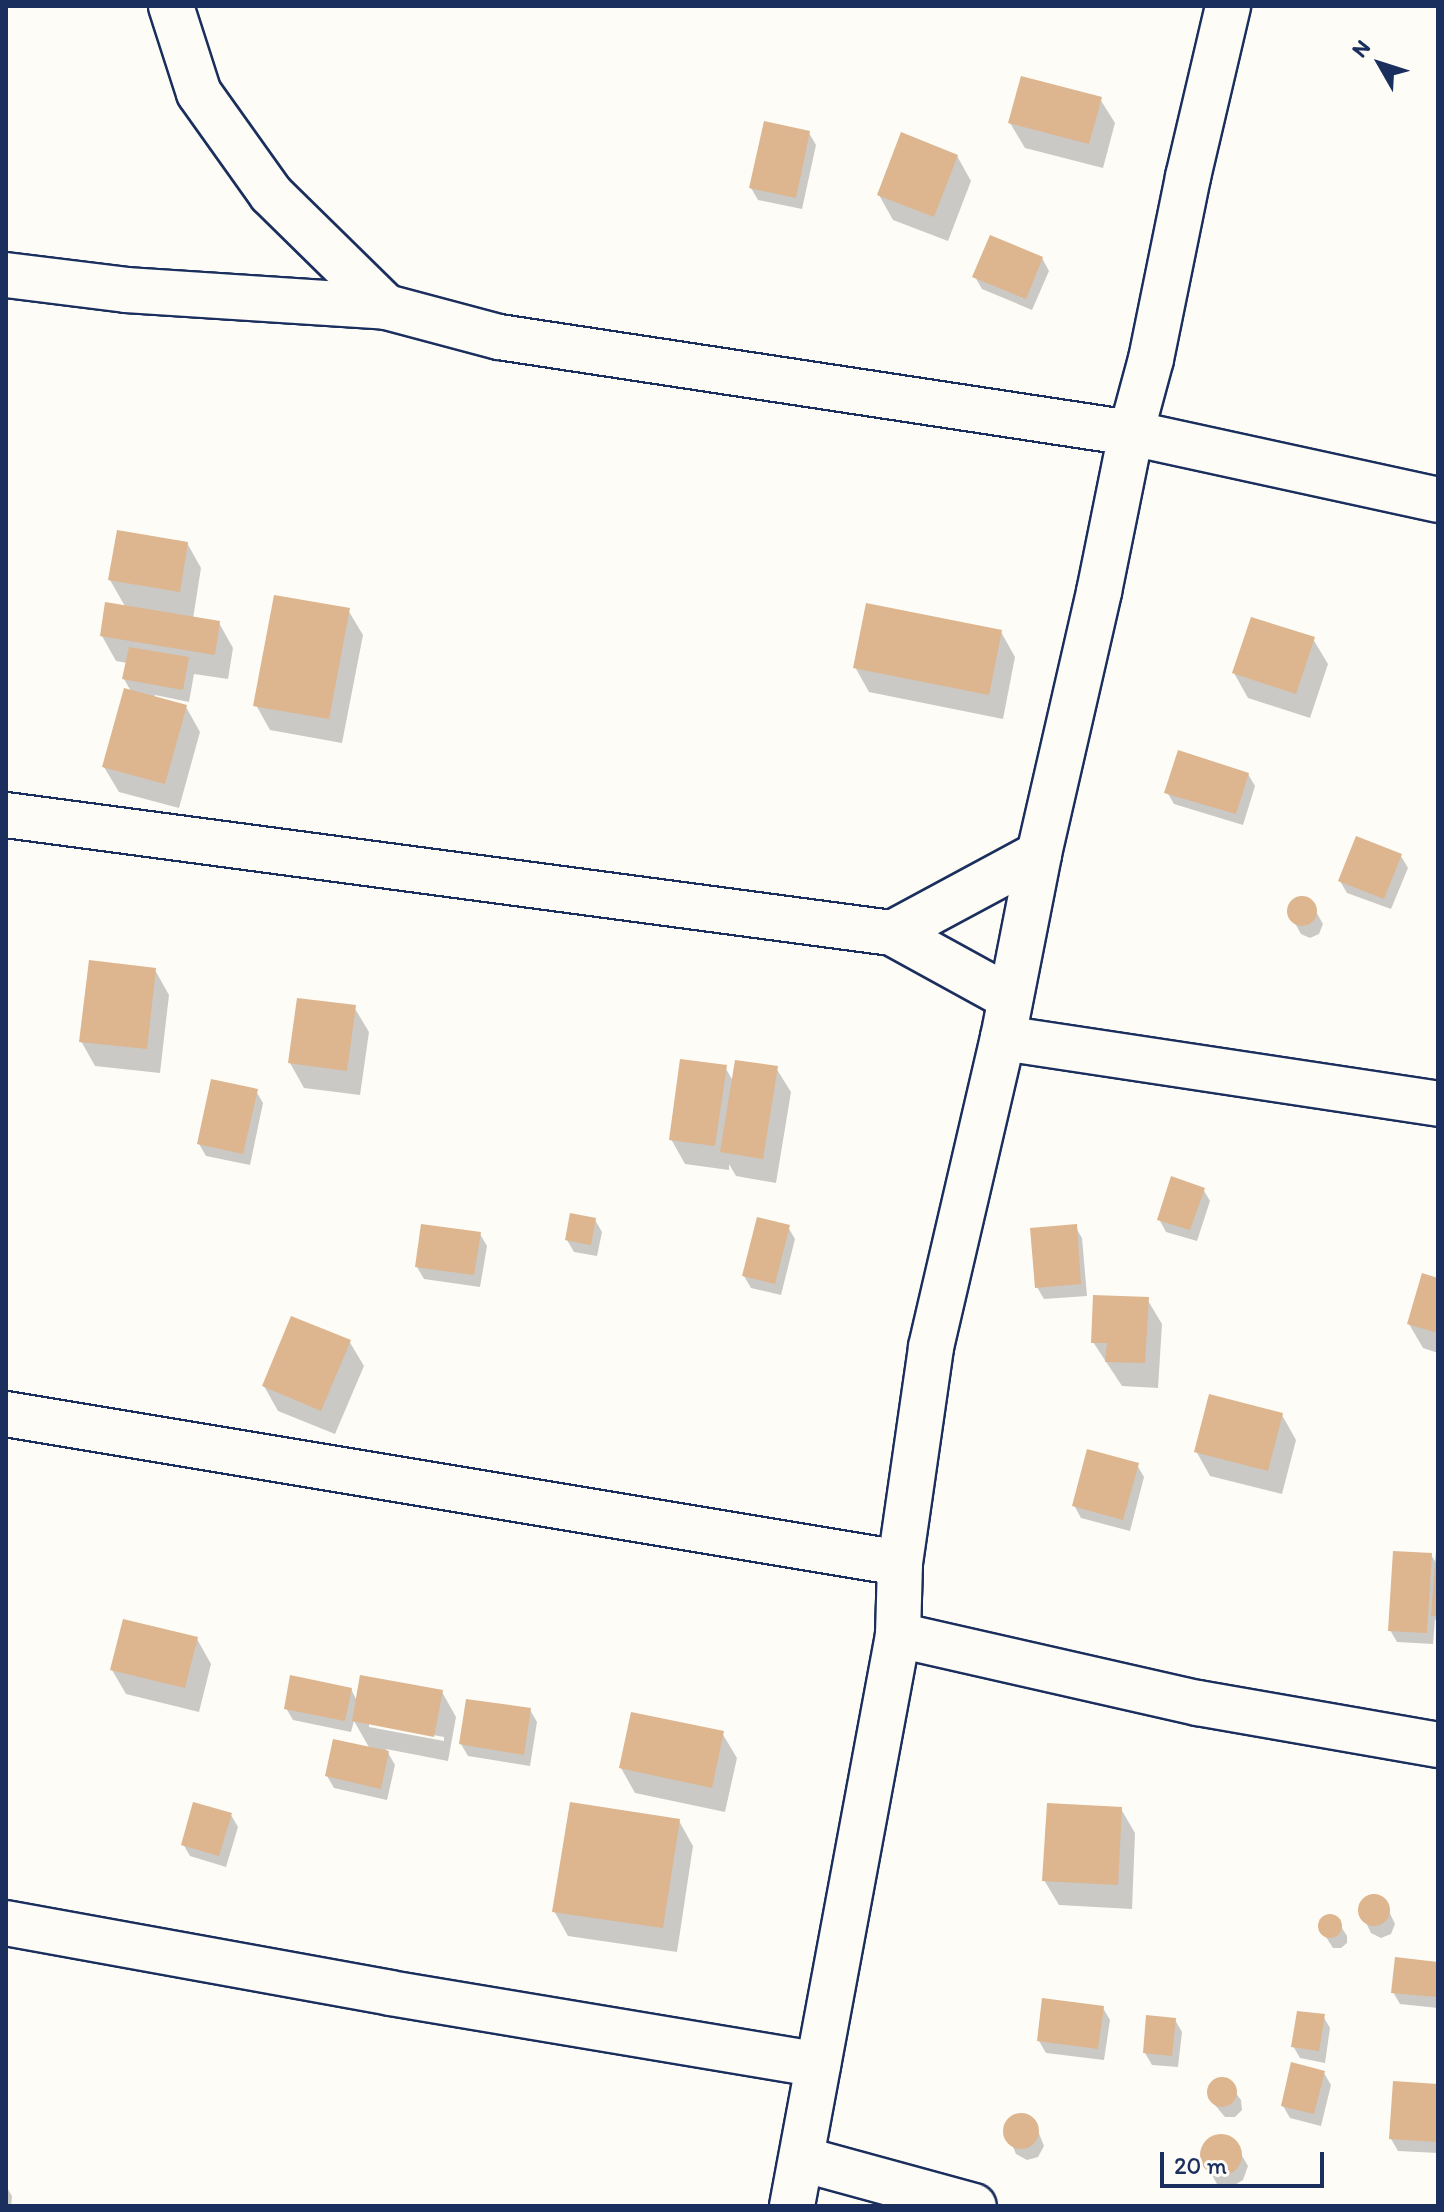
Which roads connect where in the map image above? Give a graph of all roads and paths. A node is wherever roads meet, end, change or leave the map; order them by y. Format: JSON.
{"nodes":[{"id":1,"x":171,"y":6,"type":"edge"},
{"id":2,"x":1228,"y":6,"type":"edge"},
{"id":3,"x":6,"y":275,"type":"edge"},
{"id":4,"x":386,"y":307,"type":"junction"},
{"id":5,"x":1131,"y":433,"type":"junction"},
{"id":6,"x":1438,"y":500,"type":"edge"},
{"id":7,"x":6,"y":815,"type":"edge"},
{"id":8,"x":1039,"y":854,"type":"junction"},
{"id":9,"x":892,"y":933,"type":"junction"},
{"id":10,"x":1006,"y":1018,"type":"junction"},
{"id":11,"x":1438,"y":1104,"type":"edge"},
{"id":12,"x":6,"y":1414,"type":"edge"},
{"id":13,"x":900,"y":1563,"type":"junction"},
{"id":14,"x":898,"y":1635,"type":"junction"},
{"id":15,"x":1438,"y":1745,"type":"edge"},
{"id":16,"x":6,"y":1923,"type":"edge"},
{"id":17,"x":818,"y":2065,"type":"junction"},
{"id":18,"x":802,"y":2159,"type":"junction"},
{"id":19,"x":792,"y":2206,"type":"edge"},
{"id":20,"x":974,"y":2206,"type":"edge"}],
"edges":[{"from":1,"to":4,"type":"street"},
{"from":2,"to":5,"type":"street"},
{"from":3,"to":4,"type":"street"},
{"from":4,"to":5,"type":"street"},
{"from":5,"to":6,"type":"street"},
{"from":5,"to":8,"type":"street"},
{"from":7,"to":9,"type":"street"},
{"from":8,"to":9,"type":"street"},
{"from":8,"to":10,"type":"street"},
{"from":9,"to":10,"type":"street"},
{"from":10,"to":11,"type":"street"},
{"from":10,"to":13,"type":"street"},
{"from":12,"to":13,"type":"street"},
{"from":13,"to":14,"type":"street"},
{"from":14,"to":15,"type":"street"},
{"from":14,"to":17,"type":"street"},
{"from":16,"to":17,"type":"street"},
{"from":17,"to":18,"type":"street"},
{"from":18,"to":19,"type":"street"},
{"from":18,"to":20,"type":"street"}]}
